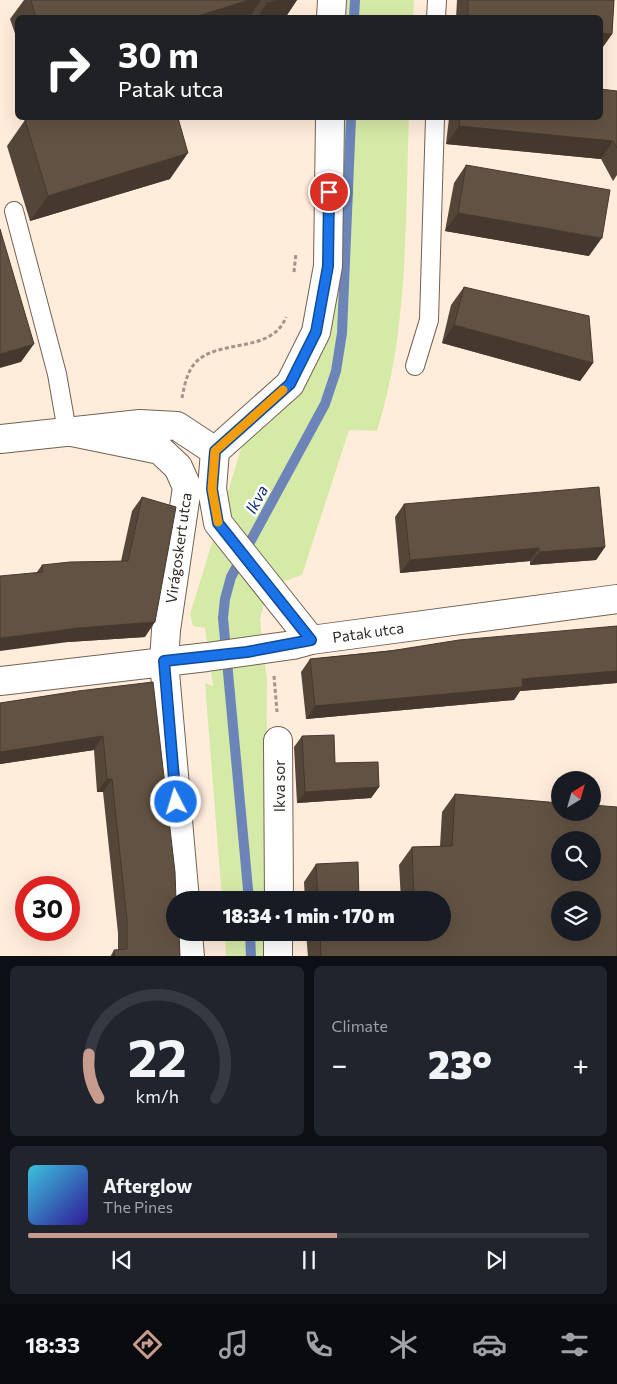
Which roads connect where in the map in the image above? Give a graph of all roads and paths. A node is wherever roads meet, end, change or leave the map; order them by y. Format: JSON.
{"nodes":[{"id":1,"x":332,"y":0,"type":"edge"},
{"id":2,"x":436,"y":0,"type":"edge"},
{"id":3,"x":331,"y":15,"type":"edge"},
{"id":4,"x":436,"y":15,"type":"edge"},
{"id":5,"x":330,"y":120,"type":"edge"},
{"id":6,"x":435,"y":120,"type":"edge"},
{"id":7,"x":14,"y":211,"type":"dead end"},
{"id":8,"x":296,"y":249,"type":"dead end"},
{"id":9,"x":294,"y":275,"type":"dead end"},
{"id":10,"x":287,"y":313,"type":"dead end"},
{"id":11,"x":415,"y":366,"type":"dead end"},
{"id":12,"x":177,"y":426,"type":"junction"},
{"id":13,"x":67,"y":431,"type":"junction"},
{"id":14,"x":0,"y":439,"type":"edge"},
{"id":15,"x":215,"y":451,"type":"junction"},
{"id":16,"x":617,"y":599,"type":"edge"},
{"id":17,"x":311,"y":640,"type":"junction"},
{"id":18,"x":270,"y":660,"type":"junction"},
{"id":19,"x":164,"y":661,"type":"junction"},
{"id":20,"x":0,"y":682,"type":"edge"},
{"id":21,"x":278,"y":740,"type":"joint"},
{"id":22,"x":184,"y":891,"type":"edge"},
{"id":23,"x":279,"y":891,"type":"edge"},
{"id":24,"x":189,"y":941,"type":"edge"},
{"id":25,"x":278,"y":941,"type":"edge"},
{"id":26,"x":190,"y":956,"type":"edge"},
{"id":27,"x":278,"y":956,"type":"edge"}],
"edges":[{"from":1,"to":3,"type":"street"},
{"from":2,"to":4,"type":"lane"},
{"from":5,"to":15,"type":"street"},
{"from":6,"to":11,"type":"lane"},
{"from":7,"to":13,"type":"lane"},
{"from":8,"to":9,"type":"path"},
{"from":10,"to":12,"type":"path"},
{"from":12,"to":13,"type":"street","name":"Virágoskert utca"},
{"from":12,"to":15,"type":"street"},
{"from":13,"to":14,"type":"street","name":"Virágoskert utca"},
{"from":13,"to":19,"type":"street","name":"Virágoskert utca"},
{"from":15,"to":17,"type":"street"},
{"from":16,"to":17,"type":"street","name":"Patak utca"},
{"from":17,"to":18,"type":"street","name":"Patak utca"},
{"from":18,"to":19,"type":"street","name":"Patak utca"},
{"from":18,"to":21,"type":"path","name":"Ikva sor"},
{"from":19,"to":20,"type":"street","name":"Patak utca"},
{"from":19,"to":22,"type":"street"},
{"from":21,"to":23,"type":"street","name":"Ikva sor"},
{"from":24,"to":26,"type":"street"},
{"from":25,"to":27,"type":"street"}]}
